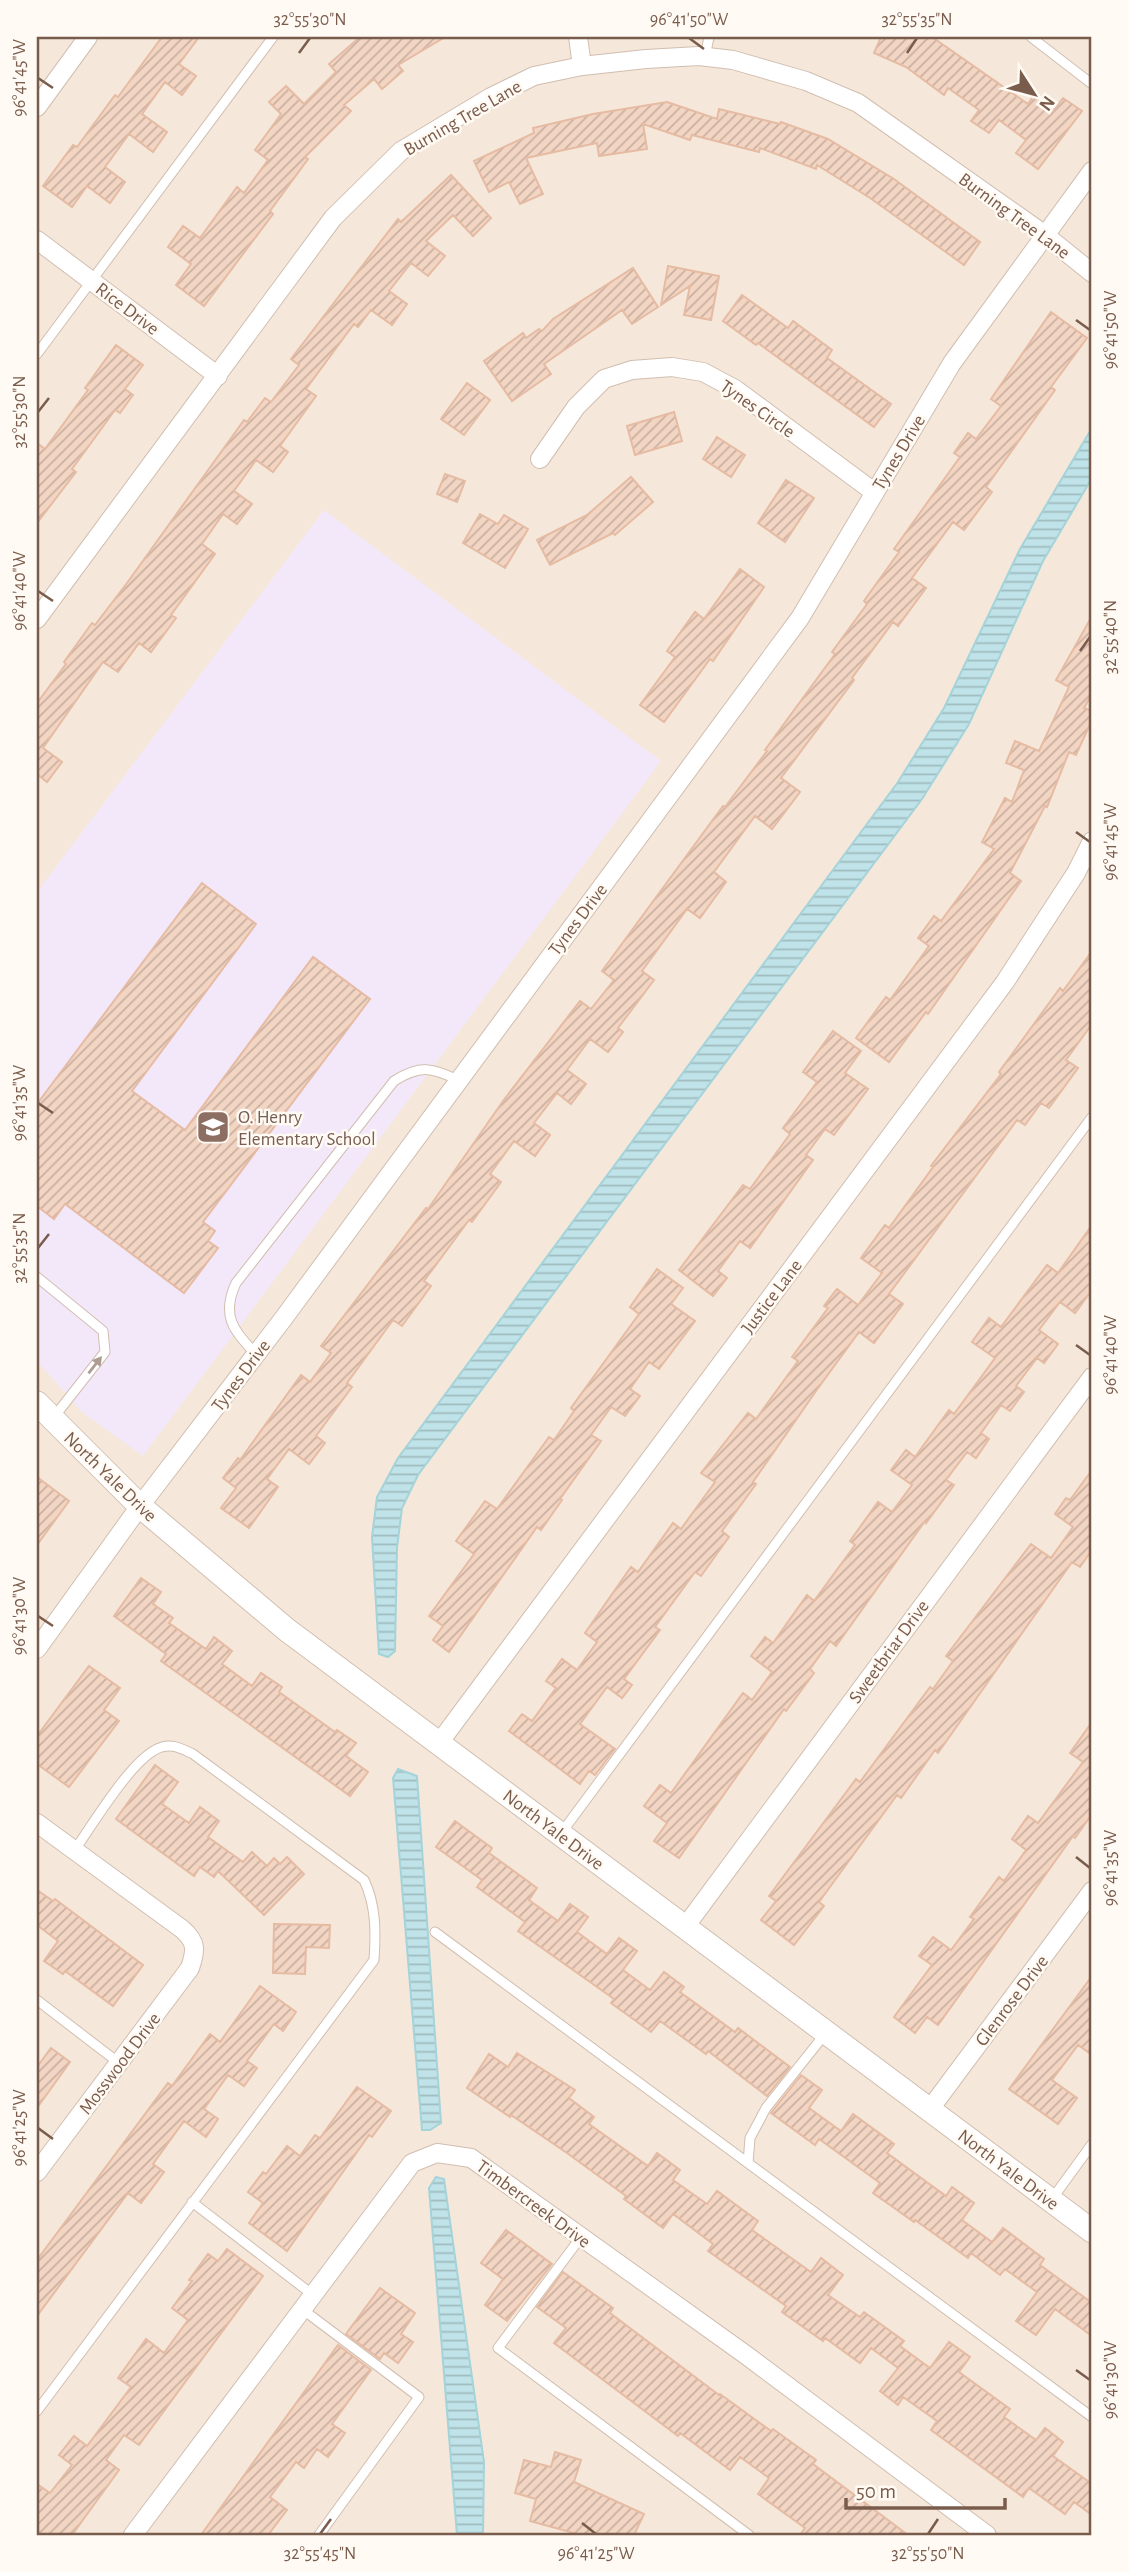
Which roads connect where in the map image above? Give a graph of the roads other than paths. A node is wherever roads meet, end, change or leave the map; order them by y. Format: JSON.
{"nodes":[{"id":1,"x":89,"y":37,"type":"edge"},
{"id":2,"x":273,"y":37,"type":"edge"},
{"id":3,"x":578,"y":37,"type":"edge"},
{"id":4,"x":709,"y":37,"type":"edge"},
{"id":5,"x":1031,"y":37,"type":"edge"},
{"id":6,"x":705,"y":57,"type":"junction"},
{"id":7,"x":582,"y":66,"type":"junction"},
{"id":8,"x":1092,"y":84,"type":"edge"},
{"id":9,"x":37,"y":107,"type":"edge"},
{"id":10,"x":1092,"y":171,"type":"edge"},
{"id":11,"x":1045,"y":235,"type":"junction"},
{"id":12,"x":37,"y":240,"type":"edge"},
{"id":13,"x":1092,"y":273,"type":"edge"},
{"id":14,"x":91,"y":281,"type":"junction"},
{"id":15,"x":37,"y":354,"type":"edge"},
{"id":16,"x":218,"y":376,"type":"junction"},
{"id":17,"x":540,"y":459,"type":"dead end"},
{"id":18,"x":874,"y":492,"type":"junction"},
{"id":19,"x":37,"y":619,"type":"edge"},
{"id":20,"x":1092,"y":841,"type":"edge"},
{"id":21,"x":458,"y":1080,"type":"junction"},
{"id":22,"x":1092,"y":1116,"type":"edge"},
{"id":23,"x":37,"y":1277,"type":"edge"},
{"id":24,"x":257,"y":1354,"type":"junction"},
{"id":25,"x":1092,"y":1377,"type":"edge"},
{"id":26,"x":45,"y":1411,"type":"edge"},
{"id":27,"x":140,"y":1506,"type":"junction"},
{"id":28,"x":37,"y":1649,"type":"edge"},
{"id":29,"x":439,"y":1743,"type":"junction"},
{"id":30,"x":37,"y":1823,"type":"edge"},
{"id":31,"x":561,"y":1834,"type":"junction"},
{"id":32,"x":74,"y":1851,"type":"junction"},
{"id":33,"x":1092,"y":1891,"type":"edge"},
{"id":34,"x":685,"y":1927,"type":"junction"},
{"id":35,"x":435,"y":1933,"type":"dead end"},
{"id":36,"x":37,"y":2000,"type":"edge"},
{"id":37,"x":826,"y":2032,"type":"junction"},
{"id":38,"x":120,"y":2063,"type":"junction"},
{"id":39,"x":929,"y":2109,"type":"junction"},
{"id":40,"x":1092,"y":2144,"type":"edge"},
{"id":41,"x":748,"y":2164,"type":"junction"},
{"id":42,"x":37,"y":2172,"type":"edge"},
{"id":43,"x":1051,"y":2200,"type":"junction"},
{"id":44,"x":192,"y":2202,"type":"junction"},
{"id":45,"x":1092,"y":2231,"type":"edge"},
{"id":46,"x":581,"y":2236,"type":"junction"},
{"id":47,"x":307,"y":2302,"type":"junction"},
{"id":48,"x":37,"y":2411,"type":"edge"},
{"id":49,"x":1092,"y":2417,"type":"edge"},
{"id":50,"x":132,"y":2535,"type":"edge"},
{"id":51,"x":319,"y":2535,"type":"edge"},
{"id":52,"x":749,"y":2535,"type":"edge"},
{"id":53,"x":987,"y":2535,"type":"edge"}],
"edges":[{"from":1,"to":9,"type":"street"},
{"from":2,"to":14,"type":"lane"},
{"from":3,"to":7,"type":"street"},
{"from":4,"to":6,"type":"lane"},
{"from":5,"to":8,"type":"lane"},
{"from":6,"to":7,"type":"street","name":"Burning Tree Lane"},
{"from":6,"to":11,"type":"street","name":"Burning Tree Lane"},
{"from":7,"to":16,"type":"street","name":"Burning Tree Lane"},
{"from":10,"to":11,"type":"street","name":"Tynes Drive"},
{"from":11,"to":13,"type":"street","name":"Burning Tree Lane"},
{"from":11,"to":18,"type":"street","name":"Tynes Drive"},
{"from":12,"to":14,"type":"street","name":"Rice Drive"},
{"from":14,"to":15,"type":"lane"},
{"from":14,"to":16,"type":"street","name":"Rice Drive"},
{"from":16,"to":19,"type":"street","name":"Burning Tree Lane"},
{"from":17,"to":18,"type":"street","name":"Tynes Circle"},
{"from":18,"to":21,"type":"street","name":"Tynes Drive"},
{"from":20,"to":29,"type":"street","name":"Justice Lane"},
{"from":21,"to":24,"type":"street","name":"Tynes Drive"},
{"from":21,"to":24,"type":"lane"},
{"from":22,"to":31,"type":"lane"},
{"from":26,"to":23,"type":"lane","one_way":true},
{"from":24,"to":27,"type":"street","name":"Tynes Drive"},
{"from":25,"to":34,"type":"street","name":"Sweetbriar Drive"},
{"from":26,"to":27,"type":"street","name":"North Yale Drive"},
{"from":27,"to":28,"type":"street","name":"Tynes Drive"},
{"from":27,"to":29,"type":"street","name":"North Yale Drive"},
{"from":29,"to":31,"type":"street","name":"North Yale Drive"},
{"from":30,"to":32,"type":"street"},
{"from":31,"to":34,"type":"street","name":"North Yale Drive"},
{"from":32,"to":38,"type":"street","name":"Mosswood Drive"},
{"from":32,"to":44,"type":"lane"},
{"from":33,"to":39,"type":"street","name":"Glenrose Drive"},
{"from":34,"to":37,"type":"street","name":"North Yale Drive"},
{"from":35,"to":41,"type":"lane"},
{"from":36,"to":38,"type":"lane"},
{"from":37,"to":39,"type":"street","name":"North Yale Drive"},
{"from":37,"to":41,"type":"lane"},
{"from":38,"to":42,"type":"street","name":"Mosswood Drive"},
{"from":39,"to":43,"type":"street","name":"North Yale Drive"},
{"from":40,"to":43,"type":"lane"},
{"from":41,"to":49,"type":"lane"},
{"from":43,"to":45,"type":"street","name":"North Yale Drive"},
{"from":44,"to":47,"type":"lane"},
{"from":44,"to":48,"type":"lane"},
{"from":46,"to":47,"type":"street","name":"Timbercreek Drive"},
{"from":46,"to":52,"type":"lane"},
{"from":46,"to":53,"type":"street","name":"Timbercreek Drive"},
{"from":47,"to":50,"type":"street","name":"Timbercreek Drive"},
{"from":47,"to":51,"type":"lane"}]}
